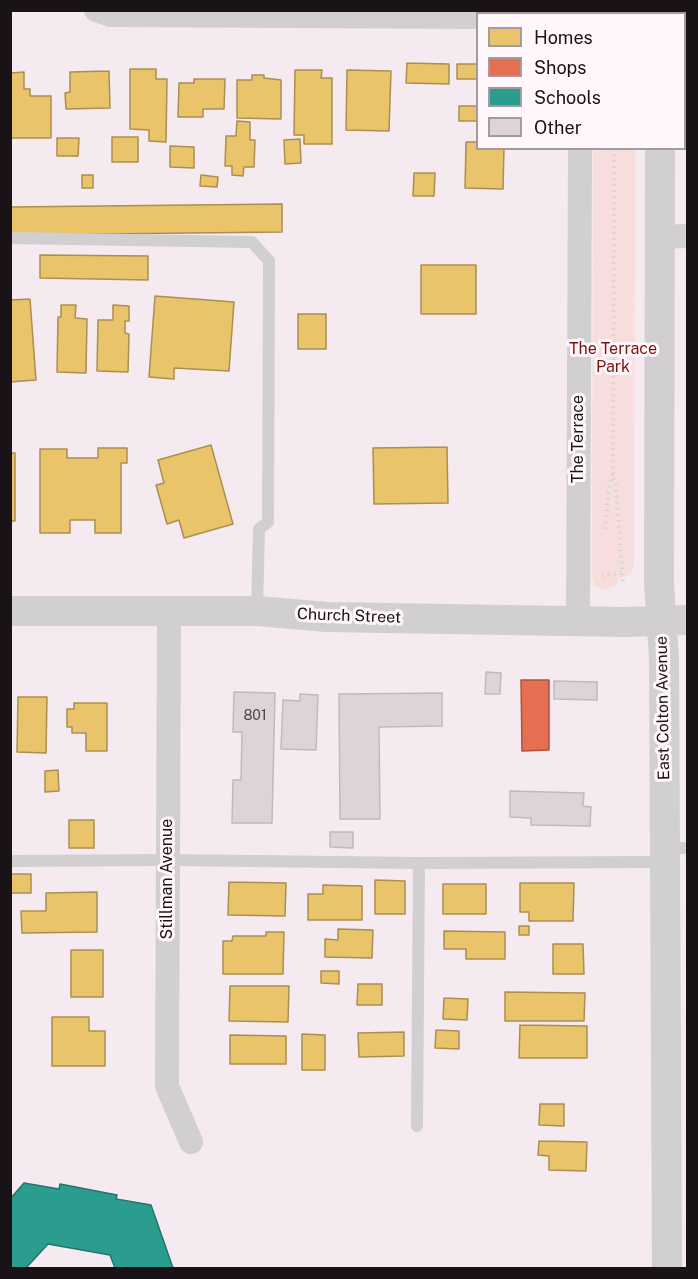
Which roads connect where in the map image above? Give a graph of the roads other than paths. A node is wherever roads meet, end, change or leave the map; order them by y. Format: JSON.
{"nodes":[{"id":1,"x":96,"y":10,"type":"edge"},
{"id":2,"x":476,"y":17,"type":"edge"},
{"id":3,"x":580,"y":150,"type":"edge"},
{"id":4,"x":660,"y":150,"type":"edge"},
{"id":5,"x":674,"y":236,"type":"edge"},
{"id":6,"x":10,"y":238,"type":"edge"},
{"id":7,"x":257,"y":611,"type":"junction"},
{"id":8,"x":10,"y":612,"type":"edge"},
{"id":9,"x":169,"y":612,"type":"junction"},
{"id":10,"x":579,"y":621,"type":"junction"},
{"id":11,"x":675,"y":621,"type":"edge"},
{"id":12,"x":672,"y":853,"type":"edge"},
{"id":13,"x":167,"y":860,"type":"junction"},
{"id":14,"x":10,"y":861,"type":"edge"},
{"id":15,"x":419,"y":863,"type":"junction"},
{"id":16,"x":417,"y":1126,"type":"dead end"},
{"id":17,"x":191,"y":1142,"type":"dead end"},
{"id":18,"x":667,"y":1269,"type":"edge"}],
"edges":[{"from":1,"to":2,"type":"street"},
{"from":3,"to":10,"type":"street","name":"The Terrace"},
{"from":4,"to":5,"type":"street","name":"East Colton Avenue"},
{"from":5,"to":11,"type":"street","name":"East Colton Avenue"},
{"from":6,"to":7,"type":"lane"},
{"from":7,"to":9,"type":"street","name":"Church Street"},
{"from":7,"to":10,"type":"street","name":"Church Street"},
{"from":8,"to":9,"type":"street","name":"Church Street"},
{"from":9,"to":13,"type":"street","name":"Stillman Avenue"},
{"from":10,"to":11,"type":"street","name":"Church Street"},
{"from":11,"to":12,"type":"street","name":"East Colton Avenue"},
{"from":12,"to":15,"type":"lane"},
{"from":12,"to":18,"type":"street","name":"East Colton Avenue"},
{"from":13,"to":14,"type":"lane"},
{"from":13,"to":15,"type":"lane"},
{"from":13,"to":17,"type":"street","name":"Stillman Avenue"},
{"from":15,"to":16,"type":"lane"}]}
